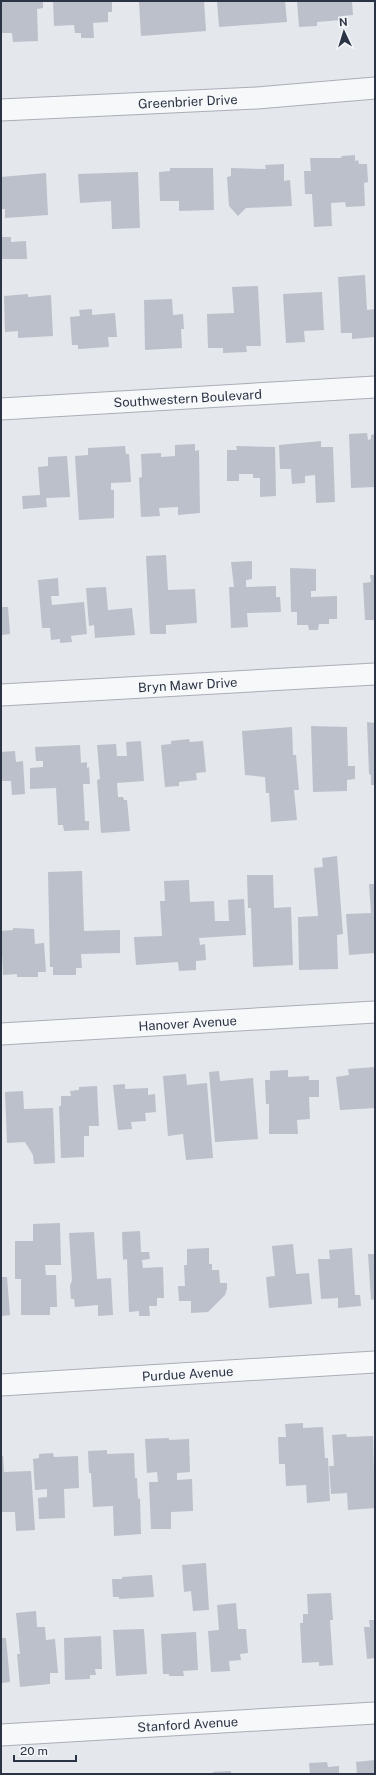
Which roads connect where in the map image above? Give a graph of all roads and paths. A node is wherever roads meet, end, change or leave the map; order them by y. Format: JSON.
{"nodes":[{"id":1,"x":375,"y":88,"type":"edge"},
{"id":2,"x":1,"y":110,"type":"edge"},
{"id":3,"x":375,"y":387,"type":"edge"},
{"id":4,"x":1,"y":409,"type":"edge"},
{"id":5,"x":375,"y":674,"type":"edge"},
{"id":6,"x":1,"y":696,"type":"edge"},
{"id":7,"x":375,"y":1012,"type":"edge"},
{"id":8,"x":1,"y":1034,"type":"edge"},
{"id":9,"x":375,"y":1362,"type":"edge"},
{"id":10,"x":1,"y":1385,"type":"edge"},
{"id":11,"x":375,"y":1713,"type":"edge"},
{"id":12,"x":1,"y":1735,"type":"edge"}],
"edges":[{"from":1,"to":2,"type":"street","name":"Greenbrier Drive"},
{"from":3,"to":4,"type":"street","name":"Southwestern Boulevard"},
{"from":5,"to":6,"type":"street","name":"Bryn Mawr Drive"},
{"from":7,"to":8,"type":"street","name":"Hanover Avenue"},
{"from":9,"to":10,"type":"street","name":"Purdue Avenue"},
{"from":11,"to":12,"type":"street","name":"Stanford Avenue"}]}
